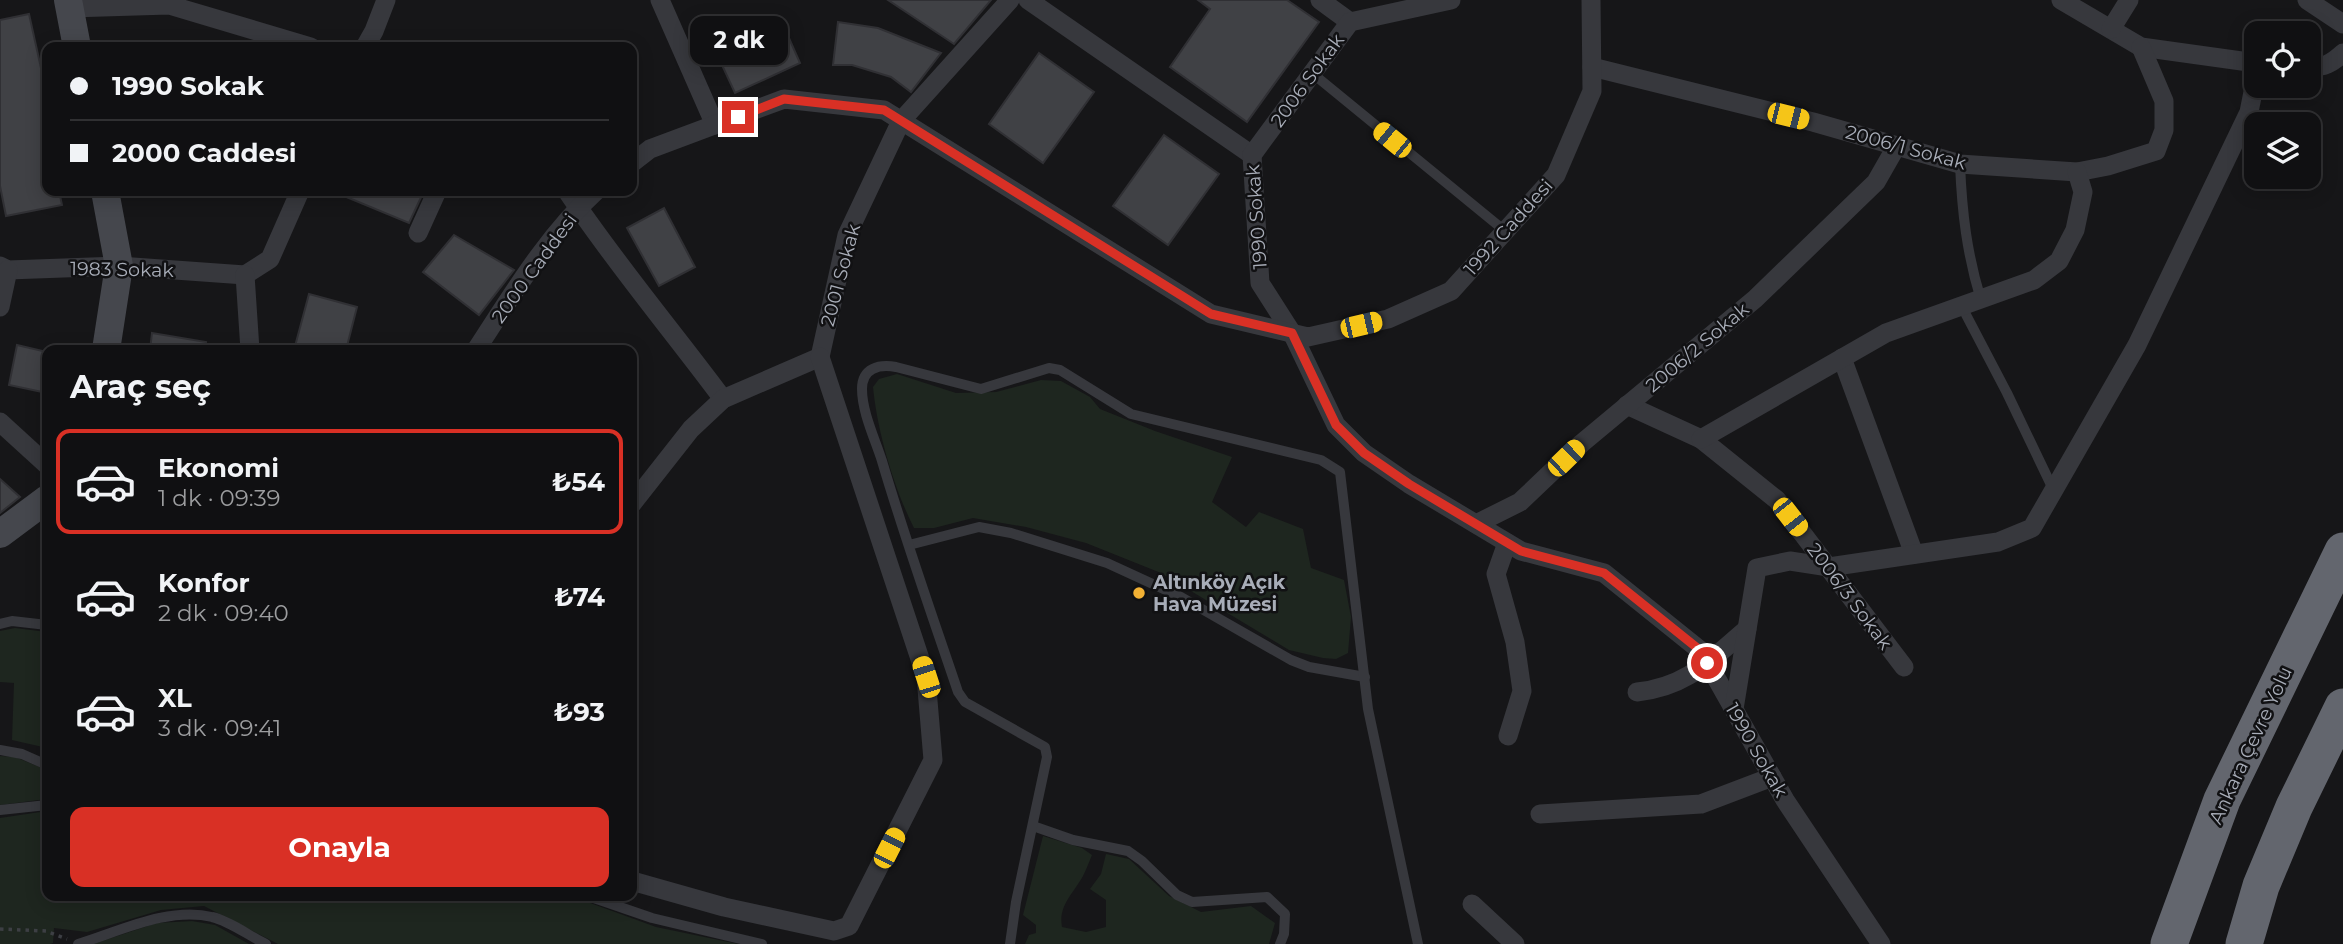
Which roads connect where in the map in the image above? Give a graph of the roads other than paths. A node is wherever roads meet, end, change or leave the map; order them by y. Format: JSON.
{"nodes":[{"id":1,"x":386,"y":0,"type":"edge"},
{"id":2,"x":660,"y":0,"type":"edge"},
{"id":3,"x":1010,"y":0,"type":"edge"},
{"id":4,"x":1028,"y":0,"type":"edge"},
{"id":5,"x":1320,"y":0,"type":"edge"},
{"id":6,"x":1451,"y":0,"type":"edge"},
{"id":7,"x":1591,"y":0,"type":"edge"},
{"id":8,"x":2061,"y":0,"type":"edge"},
{"id":9,"x":2129,"y":0,"type":"edge"},
{"id":10,"x":2306,"y":0,"type":"edge"},
{"id":11,"x":69,"y":4,"type":"edge"},
{"id":12,"x":1350,"y":22,"type":"junction"},
{"id":13,"x":2343,"y":24,"type":"edge"},
{"id":14,"x":2111,"y":29,"type":"junction"},
{"id":15,"x":76,"y":42,"type":"edge"},
{"id":16,"x":294,"y":42,"type":"edge"},
{"id":17,"x":368,"y":42,"type":"edge"},
{"id":18,"x":2141,"y":47,"type":"junction"},
{"id":19,"x":2343,"y":52,"type":"edge"},
{"id":20,"x":2244,"y":61,"type":"edge"},
{"id":21,"x":1592,"y":67,"type":"junction"},
{"id":22,"x":2321,"y":67,"type":"edge"},
{"id":23,"x":1312,"y":74,"type":"junction"},
{"id":24,"x":2252,"y":98,"type":"edge"},
{"id":25,"x":901,"y":121,"type":"junction"},
{"id":26,"x":715,"y":125,"type":"junction"},
{"id":27,"x":1896,"y":147,"type":"junction"},
{"id":28,"x":1252,"y":155,"type":"junction"},
{"id":29,"x":637,"y":159,"type":"edge"},
{"id":30,"x":1960,"y":164,"type":"junction"},
{"id":31,"x":2077,"y":172,"type":"junction"},
{"id":32,"x":105,"y":196,"type":"edge"},
{"id":33,"x":298,"y":196,"type":"edge"},
{"id":34,"x":436,"y":196,"type":"edge"},
{"id":35,"x":570,"y":196,"type":"edge"},
{"id":36,"x":591,"y":196,"type":"edge"},
{"id":37,"x":578,"y":208,"type":"junction"},
{"id":38,"x":1505,"y":231,"type":"junction"},
{"id":39,"x":418,"y":233,"type":"dead end"},
{"id":40,"x":119,"y":266,"type":"junction"},
{"id":41,"x":4,"y":268,"type":"edge"},
{"id":42,"x":245,"y":275,"type":"junction"},
{"id":43,"x":1972,"y":304,"type":"junction"},
{"id":44,"x":0,"y":307,"type":"edge"},
{"id":45,"x":1292,"y":333,"type":"junction"},
{"id":46,"x":107,"y":345,"type":"edge"},
{"id":47,"x":250,"y":345,"type":"edge"},
{"id":48,"x":479,"y":345,"type":"edge"},
{"id":49,"x":820,"y":357,"type":"junction"},
{"id":50,"x":1842,"y":358,"type":"junction"},
{"id":51,"x":723,"y":399,"type":"junction"},
{"id":52,"x":1627,"y":405,"type":"junction"},
{"id":53,"x":0,"y":422,"type":"edge"},
{"id":54,"x":1700,"y":439,"type":"junction"},
{"id":55,"x":42,"y":460,"type":"edge"},
{"id":56,"x":2054,"y":491,"type":"junction"},
{"id":57,"x":637,"y":498,"type":"edge"},
{"id":58,"x":42,"y":503,"type":"edge"},
{"id":59,"x":1476,"y":524,"type":"junction"},
{"id":60,"x":0,"y":534,"type":"edge"},
{"id":61,"x":1507,"y":543,"type":"junction"},
{"id":62,"x":909,"y":545,"type":"junction"},
{"id":63,"x":2343,"y":551,"type":"edge"},
{"id":64,"x":1914,"y":554,"type":"junction"},
{"id":65,"x":1829,"y":567,"type":"junction"},
{"id":66,"x":0,"y":624,"type":"edge"},
{"id":67,"x":42,"y":624,"type":"edge"},
{"id":68,"x":1747,"y":629,"type":"junction"},
{"id":69,"x":1707,"y":663,"type":"junction"},
{"id":70,"x":1904,"y":667,"type":"dead end"},
{"id":71,"x":1365,"y":677,"type":"junction"},
{"id":72,"x":1636,"y":692,"type":"dead end"},
{"id":73,"x":2343,"y":707,"type":"edge"},
{"id":74,"x":1734,"y":709,"type":"junction"},
{"id":75,"x":1508,"y":736,"type":"dead end"},
{"id":76,"x":0,"y":750,"type":"edge"},
{"id":77,"x":42,"y":763,"type":"edge"},
{"id":78,"x":1772,"y":777,"type":"junction"},
{"id":79,"x":42,"y":806,"type":"edge"},
{"id":80,"x":0,"y":810,"type":"edge"},
{"id":81,"x":1540,"y":814,"type":"dead end"},
{"id":82,"x":1033,"y":826,"type":"junction"},
{"id":83,"x":637,"y":882,"type":"edge"},
{"id":84,"x":603,"y":901,"type":"edge"},
{"id":85,"x":1472,"y":904,"type":"dead end"},
{"id":86,"x":79,"y":944,"type":"edge"},
{"id":87,"x":266,"y":944,"type":"edge"},
{"id":88,"x":762,"y":944,"type":"edge"},
{"id":89,"x":1010,"y":944,"type":"edge"},
{"id":90,"x":1280,"y":944,"type":"edge"},
{"id":91,"x":1418,"y":944,"type":"edge"},
{"id":92,"x":1515,"y":944,"type":"edge"},
{"id":93,"x":1881,"y":944,"type":"edge"},
{"id":94,"x":2169,"y":944,"type":"edge"},
{"id":95,"x":2244,"y":944,"type":"edge"}],
"edges":[{"from":1,"to":17,"type":"street"},
{"from":2,"to":26,"type":"street"},
{"from":3,"to":25,"type":"street","name":"2001 Sokak"},
{"from":4,"to":28,"type":"street","name":"1990 Sokak"},
{"from":5,"to":12,"type":"street"},
{"from":6,"to":12,"type":"street","name":"2006 Sokak"},
{"from":7,"to":21,"type":"street","name":"1992 Caddesi"},
{"from":8,"to":14,"type":"street"},
{"from":9,"to":14,"type":"street"},
{"from":10,"to":13,"type":"street"},
{"from":11,"to":15,"type":"street"},
{"from":11,"to":16,"type":"street"},
{"from":12,"to":23,"type":"street","name":"2006 Sokak"},
{"from":14,"to":18,"type":"street"},
{"from":18,"to":20,"type":"street"},
{"from":18,"to":31,"type":"street","name":"2006/1 Sokak"},
{"from":19,"to":22,"type":"street"},
{"from":21,"to":27,"type":"street","name":"2006/1 Sokak"},
{"from":21,"to":38,"type":"street","name":"1992 Caddesi"},
{"from":23,"to":28,"type":"street","name":"2006 Sokak"},
{"from":23,"to":38,"type":"lane"},
{"from":24,"to":56,"type":"street"},
{"from":25,"to":26,"type":"street"},
{"from":25,"to":45,"type":"street"},
{"from":25,"to":49,"type":"street","name":"2001 Sokak"},
{"from":26,"to":29,"type":"street"},
{"from":27,"to":30,"type":"street","name":"2006/1 Sokak"},
{"from":27,"to":52,"type":"street","name":"2006/2 Sokak"},
{"from":28,"to":45,"type":"street","name":"1990 Sokak"},
{"from":30,"to":31,"type":"street","name":"2006/1 Sokak"},
{"from":30,"to":43,"type":"lane"},
{"from":31,"to":43,"type":"street"},
{"from":32,"to":40,"type":"street"},
{"from":33,"to":42,"type":"street"},
{"from":34,"to":39,"type":"street"},
{"from":35,"to":37,"type":"street"},
{"from":36,"to":37,"type":"street","name":"2000 Caddesi"},
{"from":37,"to":48,"type":"street","name":"2000 Caddesi"},
{"from":37,"to":51,"type":"street"},
{"from":38,"to":45,"type":"street","name":"1992 Caddesi"},
{"from":40,"to":41,"type":"street","name":"1983 Sokak"},
{"from":40,"to":42,"type":"street","name":"1983 Sokak"},
{"from":40,"to":46,"type":"street"},
{"from":41,"to":44,"type":"street"},
{"from":42,"to":47,"type":"street"},
{"from":43,"to":50,"type":"street"},
{"from":43,"to":56,"type":"lane"},
{"from":45,"to":59,"type":"street","name":"1990 Sokak"},
{"from":49,"to":51,"type":"street"},
{"from":49,"to":83,"type":"street"},
{"from":50,"to":54,"type":"street"},
{"from":50,"to":64,"type":"street"},
{"from":51,"to":57,"type":"street"},
{"from":52,"to":54,"type":"street","name":"2006/3 Sokak"},
{"from":52,"to":59,"type":"street","name":"2006/2 Sokak"},
{"from":53,"to":55,"type":"street"},
{"from":54,"to":65,"type":"street","name":"2006/3 Sokak"},
{"from":56,"to":64,"type":"street"},
{"from":58,"to":60,"type":"street"},
{"from":59,"to":61,"type":"street","name":"1990 Sokak"},
{"from":61,"to":69,"type":"street","name":"1990 Sokak"},
{"from":61,"to":75,"type":"street"},
{"from":62,"to":71,"type":"lane"},
{"from":62,"to":71,"type":"lane"},
{"from":62,"to":82,"type":"lane"},
{"from":63,"to":94,"type":"highway","name":"Ankara Çevre Yolu"},
{"from":64,"to":65,"type":"street"},
{"from":65,"to":68,"type":"street"},
{"from":65,"to":70,"type":"street","name":"2006/3 Sokak"},
{"from":66,"to":67,"type":"lane"},
{"from":68,"to":69,"type":"street"},
{"from":68,"to":74,"type":"street"},
{"from":69,"to":72,"type":"street"},
{"from":69,"to":74,"type":"street","name":"1990 Sokak"},
{"from":71,"to":91,"type":"lane"},
{"from":73,"to":95,"type":"highway"},
{"from":74,"to":78,"type":"street","name":"1990 Sokak"},
{"from":76,"to":77,"type":"lane"},
{"from":78,"to":81,"type":"street"},
{"from":78,"to":93,"type":"street","name":"1990 Sokak"},
{"from":79,"to":80,"type":"lane"},
{"from":82,"to":89,"type":"lane"},
{"from":82,"to":90,"type":"lane"},
{"from":84,"to":88,"type":"lane"},
{"from":85,"to":92,"type":"street"},
{"from":86,"to":87,"type":"lane"}]}
